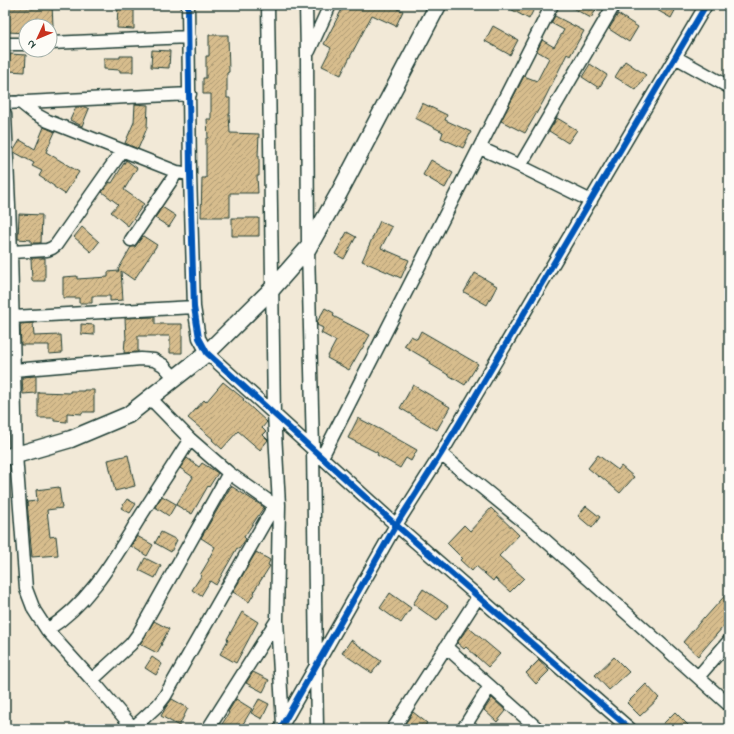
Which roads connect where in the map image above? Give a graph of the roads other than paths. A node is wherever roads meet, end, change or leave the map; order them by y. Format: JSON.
{"nodes":[{"id":1,"x":188,"y":5,"type":"edge"},
{"id":2,"x":268,"y":5,"type":"edge"},
{"id":3,"x":306,"y":5,"type":"edge"},
{"id":4,"x":330,"y":5,"type":"edge"},
{"id":5,"x":438,"y":5,"type":"edge"},
{"id":6,"x":552,"y":5,"type":"edge"},
{"id":7,"x":614,"y":5,"type":"edge"},
{"id":8,"x":706,"y":5,"type":"edge"},
{"id":9,"x":189,"y":37,"type":"junction"},
{"id":10,"x":58,"y":43,"type":"edge"},
{"id":11,"x":5,"y":44,"type":"edge"},
{"id":12,"x":18,"y":44,"type":"edge"},
{"id":13,"x":307,"y":54,"type":"junction"},
{"id":14,"x":675,"y":57,"type":"junction"},
{"id":15,"x":729,"y":87,"type":"edge"},
{"id":16,"x":190,"y":94,"type":"junction"},
{"id":17,"x":20,"y":102,"type":"junction"},
{"id":18,"x":5,"y":103,"type":"edge"},
{"id":19,"x":5,"y":114,"type":"edge"},
{"id":20,"x":480,"y":148,"type":"junction"},
{"id":21,"x":122,"y":151,"type":"junction"},
{"id":22,"x":520,"y":166,"type":"junction"},
{"id":23,"x":177,"y":172,"type":"junction"},
{"id":24,"x":190,"y":174,"type":"junction"},
{"id":25,"x":591,"y":201,"type":"junction"},
{"id":26,"x":131,"y":240,"type":"dead end"},
{"id":27,"x":9,"y":245,"type":"edge"},
{"id":28,"x":308,"y":248,"type":"junction"},
{"id":29,"x":272,"y":289,"type":"junction"},
{"id":30,"x":194,"y":307,"type":"junction"},
{"id":31,"x":13,"y":317,"type":"junction"},
{"id":32,"x":207,"y":353,"type":"junction"},
{"id":33,"x":10,"y":368,"type":"edge"},
{"id":34,"x":175,"y":378,"type":"junction"},
{"id":35,"x":150,"y":398,"type":"junction"},
{"id":36,"x":274,"y":414,"type":"junction"},
{"id":37,"x":190,"y":439,"type":"junction"},
{"id":38,"x":318,"y":453,"type":"junction"},
{"id":39,"x":441,"y":454,"type":"junction"},
{"id":40,"x":10,"y":456,"type":"edge"},
{"id":41,"x":229,"y":473,"type":"junction"},
{"id":42,"x":277,"y":505,"type":"junction"},
{"id":43,"x":396,"y":525,"type":"junction"},
{"id":44,"x":478,"y":597,"type":"junction"},
{"id":45,"x":277,"y":620,"type":"junction"},
{"id":46,"x":47,"y":630,"type":"junction"},
{"id":47,"x":729,"y":641,"type":"edge"},
{"id":48,"x":446,"y":647,"type":"junction"},
{"id":49,"x":316,"y":666,"type":"junction"},
{"id":50,"x":698,"y":677,"type":"junction"},
{"id":51,"x":92,"y":680,"type":"junction"},
{"id":52,"x":490,"y":686,"type":"junction"},
{"id":53,"x":729,"y":706,"type":"edge"},
{"id":54,"x":281,"y":727,"type":"edge"},
{"id":55,"x":466,"y":727,"type":"edge"},
{"id":56,"x":133,"y":729,"type":"edge"},
{"id":57,"x":208,"y":729,"type":"edge"},
{"id":58,"x":317,"y":729,"type":"edge"},
{"id":59,"x":394,"y":729,"type":"edge"},
{"id":60,"x":538,"y":729,"type":"edge"},
{"id":61,"x":630,"y":729,"type":"edge"}],
"edges":[{"from":1,"to":9,"type":"street"},
{"from":2,"to":29,"type":"street"},
{"from":3,"to":13,"type":"street"},
{"from":4,"to":13,"type":"street"},
{"from":5,"to":28,"type":"main road"},
{"from":6,"to":20,"type":"street"},
{"from":7,"to":22,"type":"street"},
{"from":8,"to":14,"type":"street"},
{"from":9,"to":10,"type":"street"},
{"from":9,"to":16,"type":"street"},
{"from":11,"to":12,"type":"street"},
{"from":13,"to":28,"type":"street"},
{"from":14,"to":15,"type":"street"},
{"from":14,"to":25,"type":"street"},
{"from":16,"to":17,"type":"street"},
{"from":16,"to":24,"type":"street"},
{"from":17,"to":18,"type":"street"},
{"from":17,"to":21,"type":"street"},
{"from":19,"to":27,"type":"street"},
{"from":20,"to":22,"type":"street"},
{"from":20,"to":38,"type":"street"},
{"from":21,"to":23,"type":"street"},
{"from":21,"to":27,"type":"street"},
{"from":22,"to":25,"type":"street"},
{"from":23,"to":24,"type":"street"},
{"from":23,"to":26,"type":"street"},
{"from":24,"to":30,"type":"street"},
{"from":25,"to":39,"type":"street"},
{"from":27,"to":31,"type":"street"},
{"from":28,"to":29,"type":"main road"},
{"from":28,"to":38,"type":"street"},
{"from":29,"to":32,"type":"main road"},
{"from":29,"to":36,"type":"street"},
{"from":30,"to":31,"type":"street"},
{"from":30,"to":32,"type":"street"},
{"from":31,"to":33,"type":"street"},
{"from":32,"to":34,"type":"main road"},
{"from":32,"to":36,"type":"street"},
{"from":33,"to":34,"type":"street"},
{"from":33,"to":40,"type":"street"},
{"from":34,"to":35,"type":"main road"},
{"from":35,"to":37,"type":"street"},
{"from":35,"to":40,"type":"main road"},
{"from":36,"to":38,"type":"street"},
{"from":36,"to":42,"type":"street"},
{"from":37,"to":41,"type":"street"},
{"from":37,"to":46,"type":"street"},
{"from":38,"to":43,"type":"street"},
{"from":38,"to":49,"type":"street"},
{"from":39,"to":43,"type":"street"},
{"from":39,"to":50,"type":"street"},
{"from":40,"to":46,"type":"street"},
{"from":41,"to":42,"type":"street"},
{"from":41,"to":51,"type":"street"},
{"from":42,"to":45,"type":"street"},
{"from":42,"to":56,"type":"street"},
{"from":43,"to":44,"type":"street"},
{"from":43,"to":49,"type":"street"},
{"from":44,"to":48,"type":"street"},
{"from":44,"to":61,"type":"street"},
{"from":45,"to":54,"type":"street"},
{"from":45,"to":57,"type":"street"},
{"from":46,"to":51,"type":"street"},
{"from":47,"to":50,"type":"street"},
{"from":48,"to":52,"type":"street"},
{"from":48,"to":59,"type":"street"},
{"from":49,"to":54,"type":"street"},
{"from":49,"to":58,"type":"street"},
{"from":50,"to":53,"type":"street"},
{"from":51,"to":56,"type":"street"},
{"from":52,"to":55,"type":"street"},
{"from":52,"to":60,"type":"street"}]}
